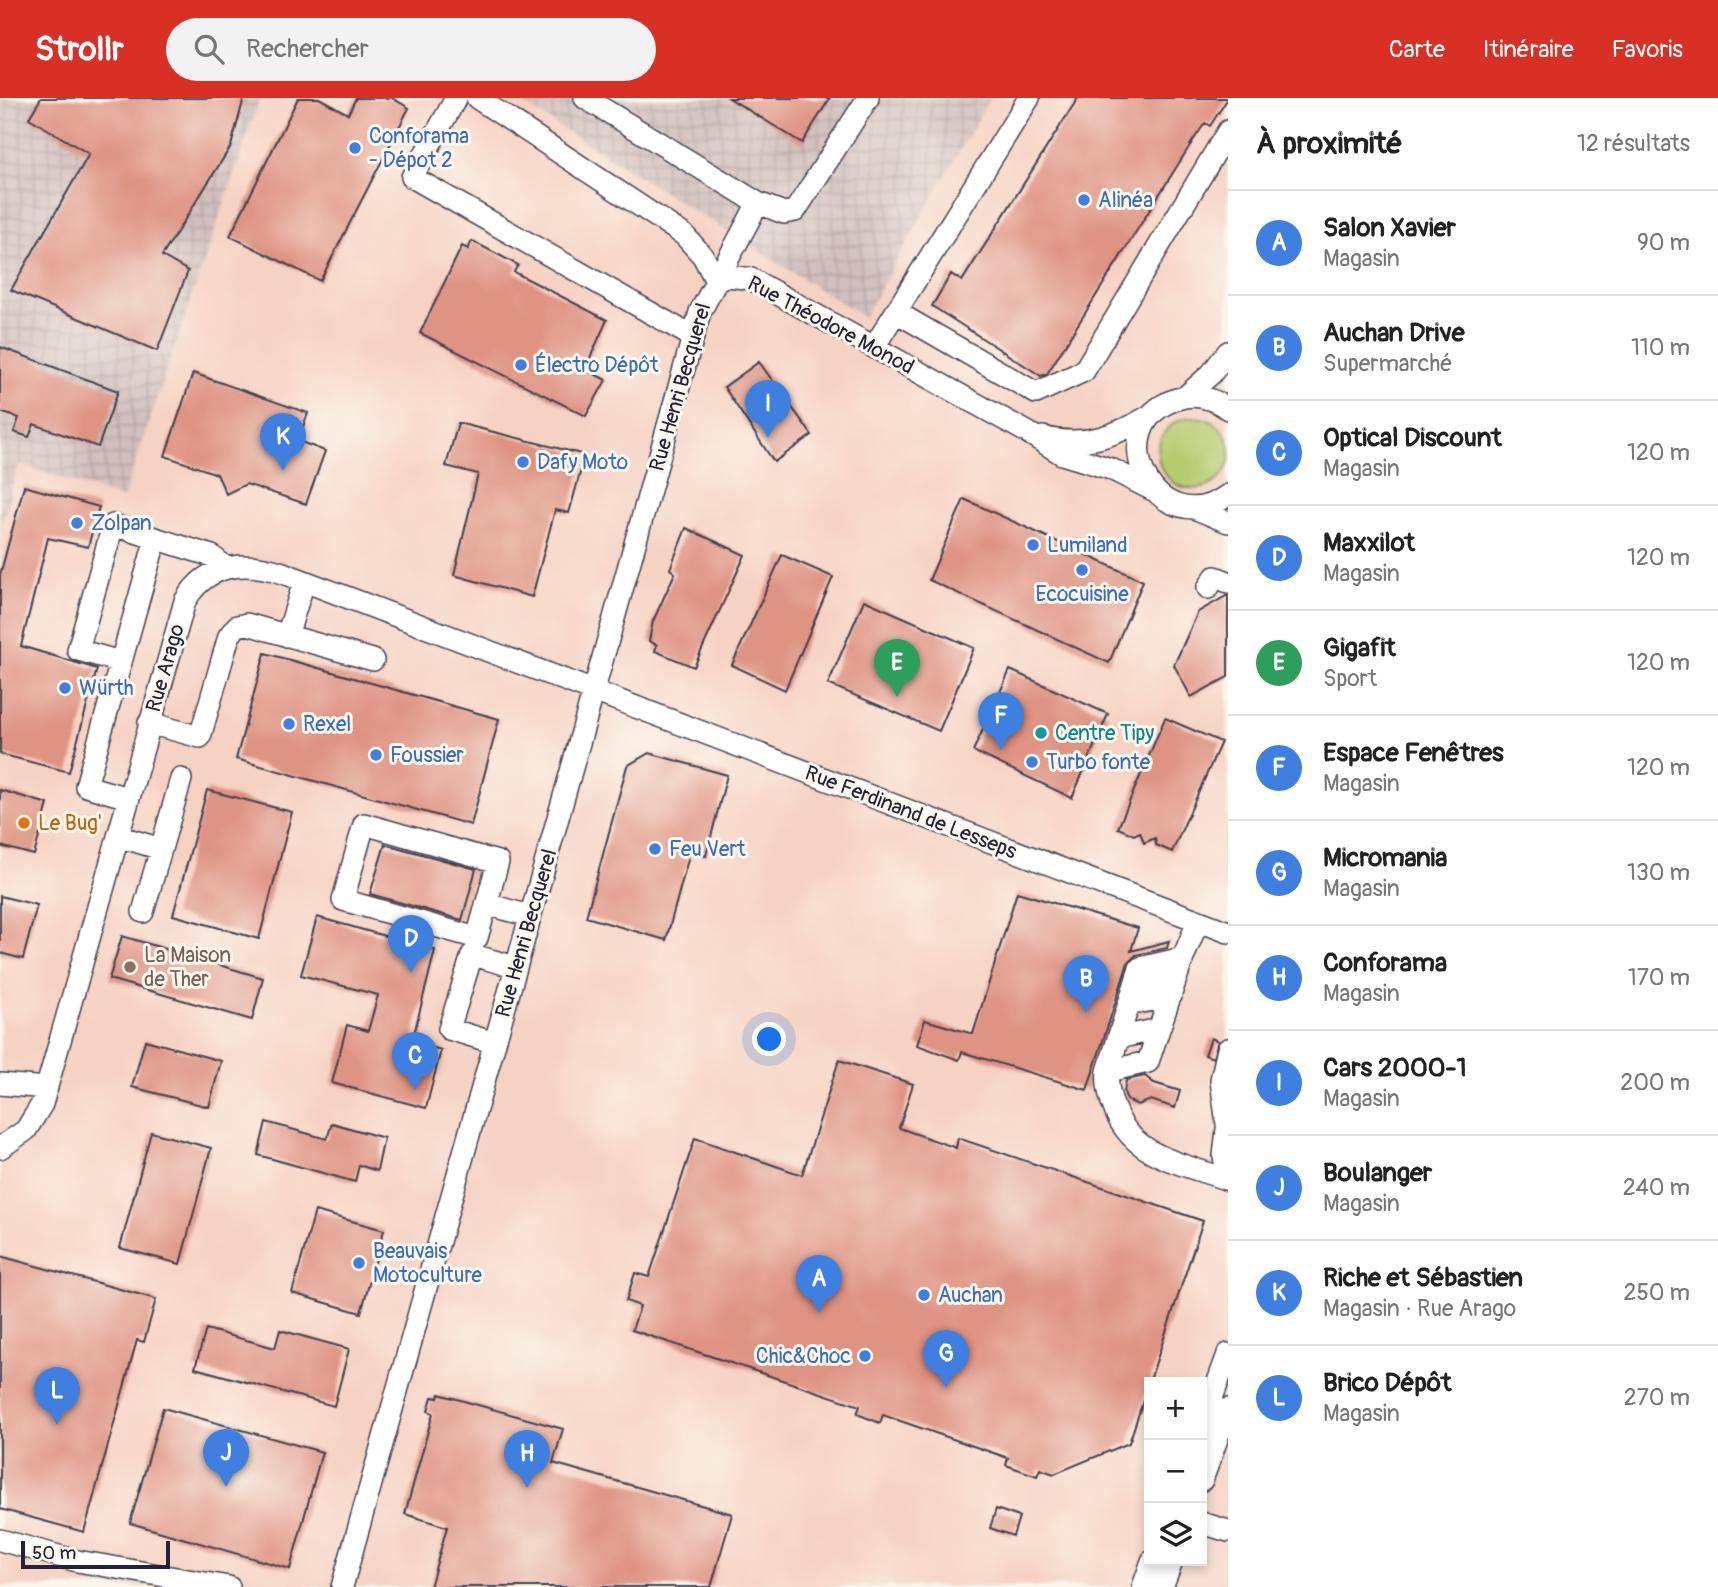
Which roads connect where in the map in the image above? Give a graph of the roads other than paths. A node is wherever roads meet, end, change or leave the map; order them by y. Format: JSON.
{"nodes":[{"id":1,"x":456,"y":98,"type":"edge"},
{"id":2,"x":477,"y":98,"type":"edge"},
{"id":3,"x":585,"y":98,"type":"edge"},
{"id":4,"x":868,"y":98,"type":"edge"},
{"id":5,"x":1029,"y":98,"type":"edge"},
{"id":6,"x":1228,"y":131,"type":"edge"},
{"id":7,"x":758,"y":203,"type":"junction"},
{"id":8,"x":716,"y":281,"type":"junction"},
{"id":9,"x":897,"y":312,"type":"junction"},
{"id":10,"x":693,"y":337,"type":"junction"},
{"id":11,"x":874,"y":347,"type":"junction"},
{"id":12,"x":1228,"y":352,"type":"edge"},
{"id":13,"x":1185,"y":397,"type":"junction"},
{"id":14,"x":1228,"y":409,"type":"edge"},
{"id":15,"x":1155,"y":412,"type":"junction"},
{"id":16,"x":1027,"y":432,"type":"junction"},
{"id":17,"x":1153,"y":490,"type":"junction"},
{"id":18,"x":1228,"y":495,"type":"edge"},
{"id":19,"x":1192,"y":507,"type":"junction"},
{"id":20,"x":1228,"y":522,"type":"edge"},
{"id":21,"x":156,"y":538,"type":"junction"},
{"id":22,"x":226,"y":568,"type":"junction"},
{"id":23,"x":304,"y":582,"type":"junction"},
{"id":24,"x":287,"y":636,"type":"junction"},
{"id":25,"x":373,"y":660,"type":"dead end"},
{"id":26,"x":121,"y":662,"type":"junction"},
{"id":27,"x":593,"y":691,"type":"junction"},
{"id":28,"x":149,"y":723,"type":"junction"},
{"id":29,"x":181,"y":779,"type":"dead end"},
{"id":30,"x":128,"y":798,"type":"junction"},
{"id":31,"x":118,"y":836,"type":"junction"},
{"id":32,"x":161,"y":849,"type":"junction"},
{"id":33,"x":486,"y":904,"type":"junction"},
{"id":34,"x":143,"y":912,"type":"dead end"},
{"id":35,"x":530,"y":916,"type":"junction"},
{"id":36,"x":1198,"y":921,"type":"junction"},
{"id":37,"x":1228,"y":932,"type":"edge"},
{"id":38,"x":516,"y":967,"type":"junction"},
{"id":39,"x":1168,"y":1003,"type":"junction"},
{"id":40,"x":1121,"y":1029,"type":"junction"},
{"id":41,"x":495,"y":1043,"type":"junction"},
{"id":42,"x":1228,"y":1049,"type":"edge"},
{"id":43,"x":0,"y":1084,"type":"edge"},
{"id":44,"x":47,"y":1088,"type":"junction"},
{"id":45,"x":1227,"y":1122,"type":"edge"},
{"id":46,"x":0,"y":1148,"type":"edge"},
{"id":47,"x":1228,"y":1179,"type":"edge"},
{"id":48,"x":1228,"y":1354,"type":"edge"},
{"id":49,"x":1228,"y":1409,"type":"edge"},
{"id":50,"x":1207,"y":1412,"type":"edge"},
{"id":51,"x":1207,"y":1466,"type":"edge"},
{"id":52,"x":1207,"y":1524,"type":"edge"},
{"id":53,"x":1228,"y":1531,"type":"edge"},
{"id":54,"x":0,"y":1540,"type":"edge"},
{"id":55,"x":1150,"y":1566,"type":"edge"},
{"id":56,"x":1170,"y":1566,"type":"edge"},
{"id":57,"x":229,"y":1587,"type":"edge"},
{"id":58,"x":342,"y":1587,"type":"edge"},
{"id":59,"x":1143,"y":1587,"type":"edge"},
{"id":60,"x":1162,"y":1587,"type":"edge"}],
"edges":[{"from":1,"to":10,"type":"street"},
{"from":2,"to":8,"type":"street","name":"Rue Théodore Monod"},
{"from":3,"to":7,"type":"street"},
{"from":4,"to":7,"type":"street"},
{"from":5,"to":9,"type":"street"},
{"from":6,"to":9,"type":"street"},
{"from":7,"to":8,"type":"street","name":"Rue Henri Becquerel"},
{"from":8,"to":10,"type":"street","name":"Rue Henri Becquerel"},
{"from":8,"to":11,"type":"street","name":"Rue Théodore Monod"},
{"from":9,"to":11,"type":"street"},
{"from":10,"to":27,"type":"street","name":"Rue Henri Becquerel"},
{"from":11,"to":16,"type":"street","name":"Rue Théodore Monod"},
{"from":12,"to":13,"type":"street","name":"Rue Théodore Monod"},
{"from":13,"to":14,"type":"street"},
{"from":13,"to":15,"type":"street","name":"Rue Théodore Monod"},
{"from":15,"to":16,"type":"street","name":"Rue Théodore Monod"},
{"from":15,"to":17,"type":"street"},
{"from":16,"to":17,"type":"street","name":"Rue Théodore Monod"},
{"from":17,"to":19,"type":"street","name":"Rue Théodore Monod"},
{"from":18,"to":19,"type":"street"},
{"from":19,"to":20,"type":"street"},
{"from":21,"to":22,"type":"street"},
{"from":21,"to":26,"type":"street"},
{"from":21,"to":26,"type":"street"},
{"from":22,"to":23,"type":"street","name":"Rue Arago"},
{"from":22,"to":28,"type":"street","name":"Rue Arago"},
{"from":23,"to":24,"type":"street"},
{"from":23,"to":27,"type":"street","name":"Rue Arago"},
{"from":24,"to":25,"type":"street"},
{"from":24,"to":28,"type":"street"},
{"from":26,"to":30,"type":"street"},
{"from":27,"to":35,"type":"street","name":"Rue Henri Becquerel"},
{"from":27,"to":36,"type":"street","name":"Rue Ferdinand de Lesseps"},
{"from":28,"to":30,"type":"street","name":"Rue Arago"},
{"from":29,"to":32,"type":"street"},
{"from":30,"to":31,"type":"street","name":"Rue Arago"},
{"from":31,"to":32,"type":"street"},
{"from":31,"to":44,"type":"street","name":"Rue Arago"},
{"from":32,"to":34,"type":"street"},
{"from":33,"to":33,"type":"street"},
{"from":33,"to":35,"type":"street"},
{"from":35,"to":38,"type":"street","name":"Rue Henri Becquerel"},
{"from":36,"to":37,"type":"street","name":"Rue Ferdinand de Lesseps"},
{"from":36,"to":39,"type":"street"},
{"from":38,"to":41,"type":"street","name":"Rue Henri Becquerel"},
{"from":38,"to":41,"type":"street"},
{"from":39,"to":40,"type":"street"},
{"from":39,"to":40,"type":"street"},
{"from":39,"to":40,"type":"street"},
{"from":39,"to":40,"type":"street"},
{"from":40,"to":47,"type":"street"},
{"from":41,"to":58,"type":"street","name":"Rue Henri Becquerel"},
{"from":42,"to":45,"type":"street"},
{"from":43,"to":44,"type":"street"},
{"from":44,"to":46,"type":"street","name":"Rue Arago"},
{"from":45,"to":47,"type":"street"},
{"from":48,"to":50,"type":"street"},
{"from":49,"to":51,"type":"street"},
{"from":52,"to":53,"type":"street"},
{"from":54,"to":57,"type":"street"},
{"from":55,"to":59,"type":"street"},
{"from":56,"to":60,"type":"street"}]}
